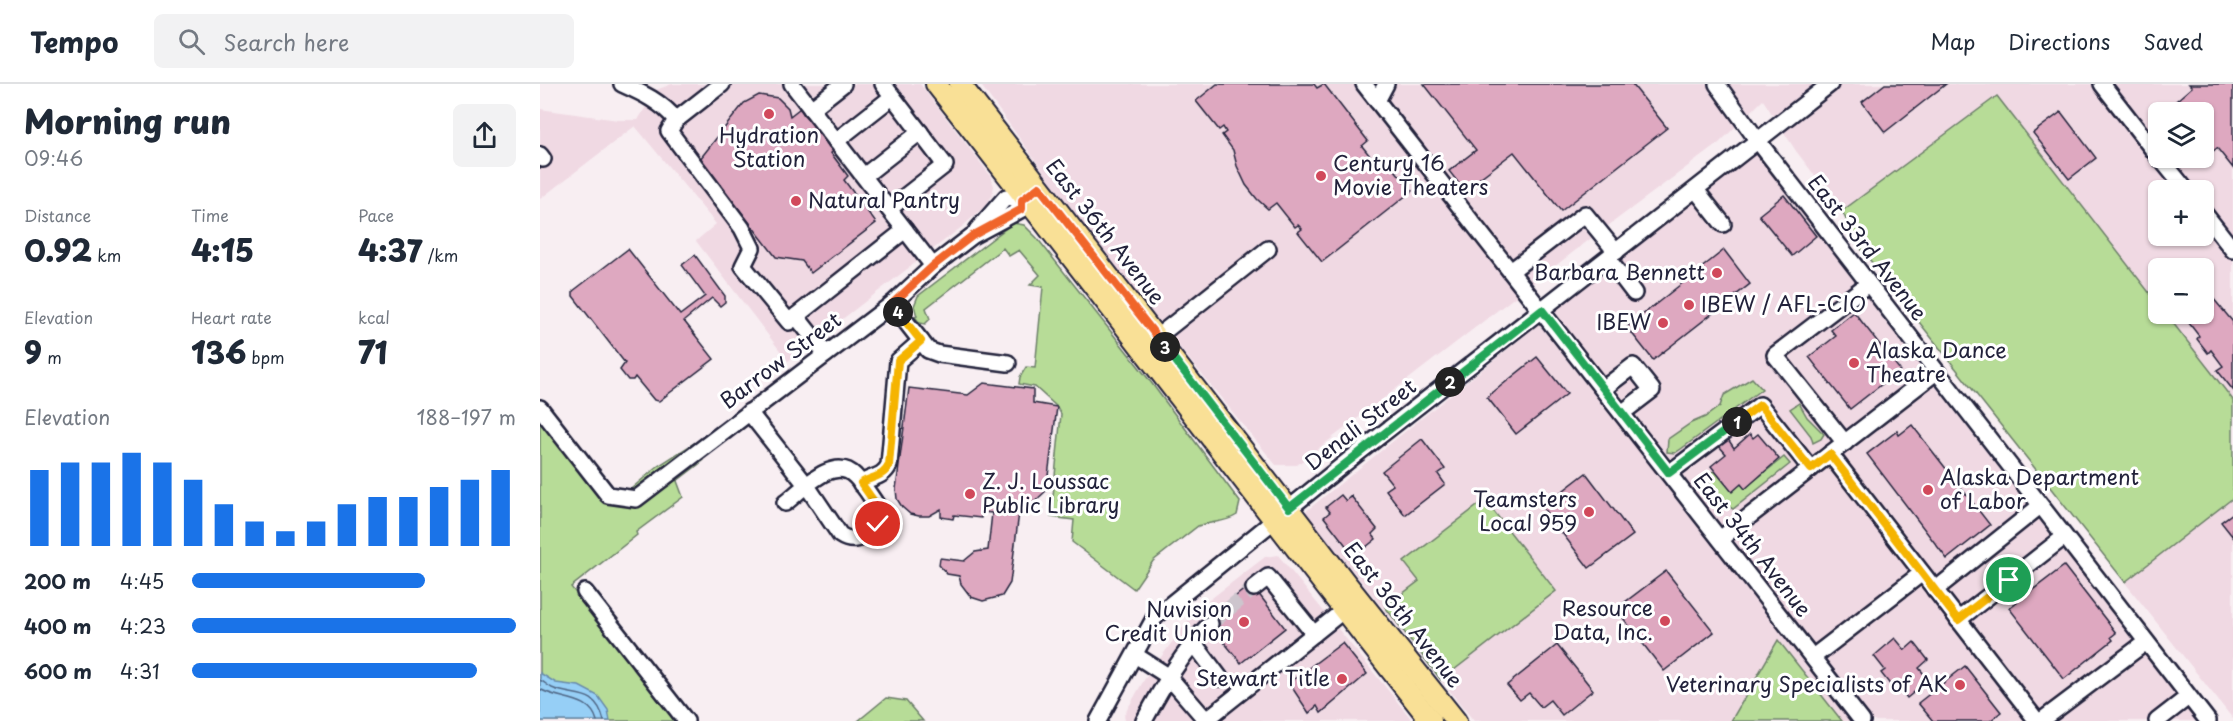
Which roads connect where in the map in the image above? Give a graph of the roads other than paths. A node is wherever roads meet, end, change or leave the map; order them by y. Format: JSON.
{"nodes":[{"id":1,"x":622,"y":84,"type":"edge"},
{"id":2,"x":722,"y":84,"type":"edge"},
{"id":3,"x":792,"y":84,"type":"edge"},
{"id":4,"x":843,"y":84,"type":"edge"},
{"id":5,"x":883,"y":84,"type":"edge"},
{"id":6,"x":936,"y":84,"type":"edge"},
{"id":7,"x":960,"y":84,"type":"edge"},
{"id":8,"x":1364,"y":84,"type":"edge"},
{"id":9,"x":1386,"y":84,"type":"edge"},
{"id":10,"x":1717,"y":84,"type":"edge"},
{"id":11,"x":1830,"y":84,"type":"edge"},
{"id":12,"x":2102,"y":84,"type":"edge"},
{"id":13,"x":892,"y":97,"type":"junction"},
{"id":14,"x":1377,"y":101,"type":"junction"},
{"id":15,"x":811,"y":109,"type":"junction"},
{"id":16,"x":676,"y":120,"type":"junction"},
{"id":17,"x":920,"y":132,"type":"junction"},
{"id":18,"x":837,"y":141,"type":"junction"},
{"id":19,"x":1758,"y":141,"type":"junction"},
{"id":20,"x":2148,"y":143,"type":"edge"},
{"id":21,"x":2168,"y":168,"type":"edge"},
{"id":22,"x":864,"y":176,"type":"junction"},
{"id":23,"x":2178,"y":180,"type":"edge"},
{"id":24,"x":1696,"y":190,"type":"junction"},
{"id":25,"x":1029,"y":194,"type":"junction"},
{"id":26,"x":889,"y":209,"type":"junction"},
{"id":27,"x":1723,"y":224,"type":"dead end"},
{"id":28,"x":2214,"y":226,"type":"edge"},
{"id":29,"x":905,"y":230,"type":"junction"},
{"id":30,"x":1268,"y":249,"type":"dead end"},
{"id":31,"x":2233,"y":250,"type":"edge"},
{"id":32,"x":1612,"y":255,"type":"junction"},
{"id":33,"x":933,"y":266,"type":"junction"},
{"id":34,"x":1511,"y":271,"type":"junction"},
{"id":35,"x":1868,"y":284,"type":"junction"},
{"id":36,"x":1634,"y":293,"type":"dead end"},
{"id":37,"x":892,"y":304,"type":"junction"},
{"id":38,"x":1542,"y":310,"type":"junction"},
{"id":39,"x":796,"y":316,"type":"junction"},
{"id":40,"x":1157,"y":337,"type":"junction"},
{"id":41,"x":921,"y":341,"type":"junction"},
{"id":42,"x":826,"y":354,"type":"junction"},
{"id":43,"x":1008,"y":363,"type":"dead end"},
{"id":44,"x":1936,"y":372,"type":"junction"},
{"id":45,"x":1603,"y":389,"type":"junction"},
{"id":46,"x":540,"y":408,"type":"edge"},
{"id":47,"x":749,"y":412,"type":"junction"},
{"id":48,"x":1622,"y":413,"type":"junction"},
{"id":49,"x":1845,"y":442,"type":"junction"},
{"id":50,"x":1830,"y":454,"type":"junction"},
{"id":51,"x":1811,"y":469,"type":"junction"},
{"id":52,"x":1669,"y":473,"type":"junction"},
{"id":53,"x":861,"y":483,"type":"junction"},
{"id":54,"x":807,"y":486,"type":"junction"},
{"id":55,"x":784,"y":503,"type":"dead end"},
{"id":56,"x":2040,"y":506,"type":"junction"},
{"id":57,"x":1289,"y":508,"type":"junction"},
{"id":58,"x":1273,"y":520,"type":"junction"},
{"id":59,"x":2064,"y":537,"type":"junction"},
{"id":60,"x":1720,"y":539,"type":"junction"},
{"id":61,"x":1922,"y":573,"type":"junction"},
{"id":62,"x":1254,"y":588,"type":"tunnel mouth"},
{"id":63,"x":1935,"y":590,"type":"junction"},
{"id":64,"x":585,"y":592,"type":"dead end"},
{"id":65,"x":1344,"y":610,"type":"junction"},
{"id":66,"x":1958,"y":620,"type":"junction"},
{"id":67,"x":1210,"y":624,"type":"tunnel mouth"},
{"id":68,"x":1314,"y":634,"type":"junction"},
{"id":69,"x":1193,"y":642,"type":"junction"},
{"id":70,"x":2146,"y":642,"type":"junction"},
{"id":71,"x":1135,"y":655,"type":"junction"},
{"id":72,"x":1813,"y":657,"type":"junction"},
{"id":73,"x":1168,"y":676,"type":"junction"},
{"id":74,"x":1220,"y":678,"type":"dead end"},
{"id":75,"x":2188,"y":697,"type":"junction"},
{"id":76,"x":1205,"y":720,"type":"edge"},
{"id":77,"x":686,"y":721,"type":"edge"},
{"id":78,"x":1098,"y":721,"type":"edge"},
{"id":79,"x":1144,"y":721,"type":"edge"},
{"id":80,"x":1431,"y":721,"type":"edge"},
{"id":81,"x":1456,"y":721,"type":"edge"},
{"id":82,"x":1862,"y":721,"type":"edge"},
{"id":83,"x":2039,"y":721,"type":"edge"},
{"id":84,"x":2157,"y":721,"type":"edge"},
{"id":85,"x":2208,"y":721,"type":"edge"}],
"edges":[{"from":1,"to":16,"type":"street"},
{"from":2,"to":16,"type":"street"},
{"from":3,"to":15,"type":"street"},
{"from":4,"to":15,"type":"street"},
{"from":5,"to":13,"type":"street"},
{"from":6,"to":25,"type":"main road","name":"East 36th Avenue"},
{"from":7,"to":25,"type":"main road","name":"East 36th Avenue"},
{"from":8,"to":14,"type":"street","name":"East 34th Avenue"},
{"from":9,"to":14,"type":"street"},
{"from":10,"to":19,"type":"street","name":"East 33rd Avenue"},
{"from":11,"to":19,"type":"street","name":"Denali Street"},
{"from":12,"to":20,"type":"street"},
{"from":13,"to":17,"type":"street"},
{"from":13,"to":18,"type":"street"},
{"from":14,"to":34,"type":"street","name":"East 34th Avenue"},
{"from":15,"to":18,"type":"street"},
{"from":16,"to":39,"type":"street"},
{"from":17,"to":22,"type":"street"},
{"from":17,"to":26,"type":"street"},
{"from":18,"to":22,"type":"street"},
{"from":19,"to":24,"type":"street","name":"Denali Street"},
{"from":19,"to":35,"type":"street","name":"East 33rd Avenue"},
{"from":21,"to":23,"type":"street"},
{"from":22,"to":26,"type":"street"},
{"from":24,"to":27,"type":"street"},
{"from":24,"to":32,"type":"street","name":"Denali Street"},
{"from":25,"to":33,"type":"street","name":"Barrow Street"},
{"from":25,"to":40,"type":"main road","name":"East 36th Avenue"},
{"from":25,"to":58,"type":"main road","name":"East 36th Avenue"},
{"from":26,"to":29,"type":"street"},
{"from":28,"to":31,"type":"street"},
{"from":29,"to":33,"type":"street"},
{"from":29,"to":39,"type":"street"},
{"from":30,"to":40,"type":"street"},
{"from":32,"to":34,"type":"street"},
{"from":32,"to":36,"type":"street"},
{"from":32,"to":38,"type":"street","name":"Denali Street"},
{"from":33,"to":37,"type":"street","name":"Barrow Street"},
{"from":34,"to":38,"type":"street","name":"East 34th Avenue"},
{"from":35,"to":44,"type":"street","name":"East 33rd Avenue"},
{"from":35,"to":49,"type":"street"},
{"from":37,"to":41,"type":"street"},
{"from":37,"to":42,"type":"street","name":"Barrow Street"},
{"from":38,"to":45,"type":"street","name":"East 34th Avenue"},
{"from":38,"to":57,"type":"street","name":"Denali Street"},
{"from":39,"to":42,"type":"street"},
{"from":40,"to":57,"type":"main road","name":"East 36th Avenue"},
{"from":41,"to":43,"type":"street"},
{"from":41,"to":53,"type":"street"},
{"from":42,"to":47,"type":"street","name":"Barrow Street"},
{"from":44,"to":49,"type":"street"},
{"from":44,"to":56,"type":"street","name":"East 33rd Avenue"},
{"from":45,"to":48,"type":"street","name":"East 34th Avenue"},
{"from":45,"to":48,"type":"street"},
{"from":46,"to":47,"type":"street","name":"Barrow Street"},
{"from":47,"to":54,"type":"street"},
{"from":48,"to":52,"type":"street","name":"East 34th Avenue"},
{"from":49,"to":50,"type":"street"},
{"from":50,"to":51,"type":"street"},
{"from":50,"to":61,"type":"street"},
{"from":51,"to":52,"type":"street"},
{"from":51,"to":60,"type":"street"},
{"from":52,"to":60,"type":"street","name":"East 34th Avenue"},
{"from":53,"to":54,"type":"street"},
{"from":53,"to":54,"type":"street"},
{"from":54,"to":55,"type":"street"},
{"from":56,"to":59,"type":"street","name":"East 33rd Avenue"},
{"from":56,"to":63,"type":"street"},
{"from":57,"to":58,"type":"street","name":"Denali Street"},
{"from":57,"to":81,"type":"main road","name":"East 36th Avenue"},
{"from":58,"to":65,"type":"main road","name":"East 36th Avenue"},
{"from":58,"to":71,"type":"street","name":"Denali Street"},
{"from":59,"to":66,"type":"street"},
{"from":59,"to":70,"type":"street","name":"East 33rd Avenue"},
{"from":60,"to":72,"type":"street","name":"East 34th Avenue"},
{"from":61,"to":63,"type":"street"},
{"from":61,"to":72,"type":"street"},
{"from":62,"to":68,"type":"street"},
{"from":63,"to":66,"type":"street"},
{"from":64,"to":77,"type":"street"},
{"from":65,"to":68,"type":"street"},
{"from":65,"to":80,"type":"main road","name":"East 36th Avenue"},
{"from":66,"to":83,"type":"street"},
{"from":67,"to":69,"type":"street"},
{"from":68,"to":76,"type":"street"},
{"from":69,"to":73,"type":"street"},
{"from":69,"to":74,"type":"street"},
{"from":70,"to":75,"type":"street","name":"East 33rd Avenue"},
{"from":70,"to":83,"type":"street"},
{"from":71,"to":73,"type":"street"},
{"from":71,"to":78,"type":"street","name":"Denali Street"},
{"from":72,"to":82,"type":"street","name":"East 34th Avenue"},
{"from":73,"to":76,"type":"street"},
{"from":73,"to":79,"type":"street"},
{"from":75,"to":84,"type":"street"},
{"from":75,"to":85,"type":"street","name":"East 33rd Avenue"}]}
